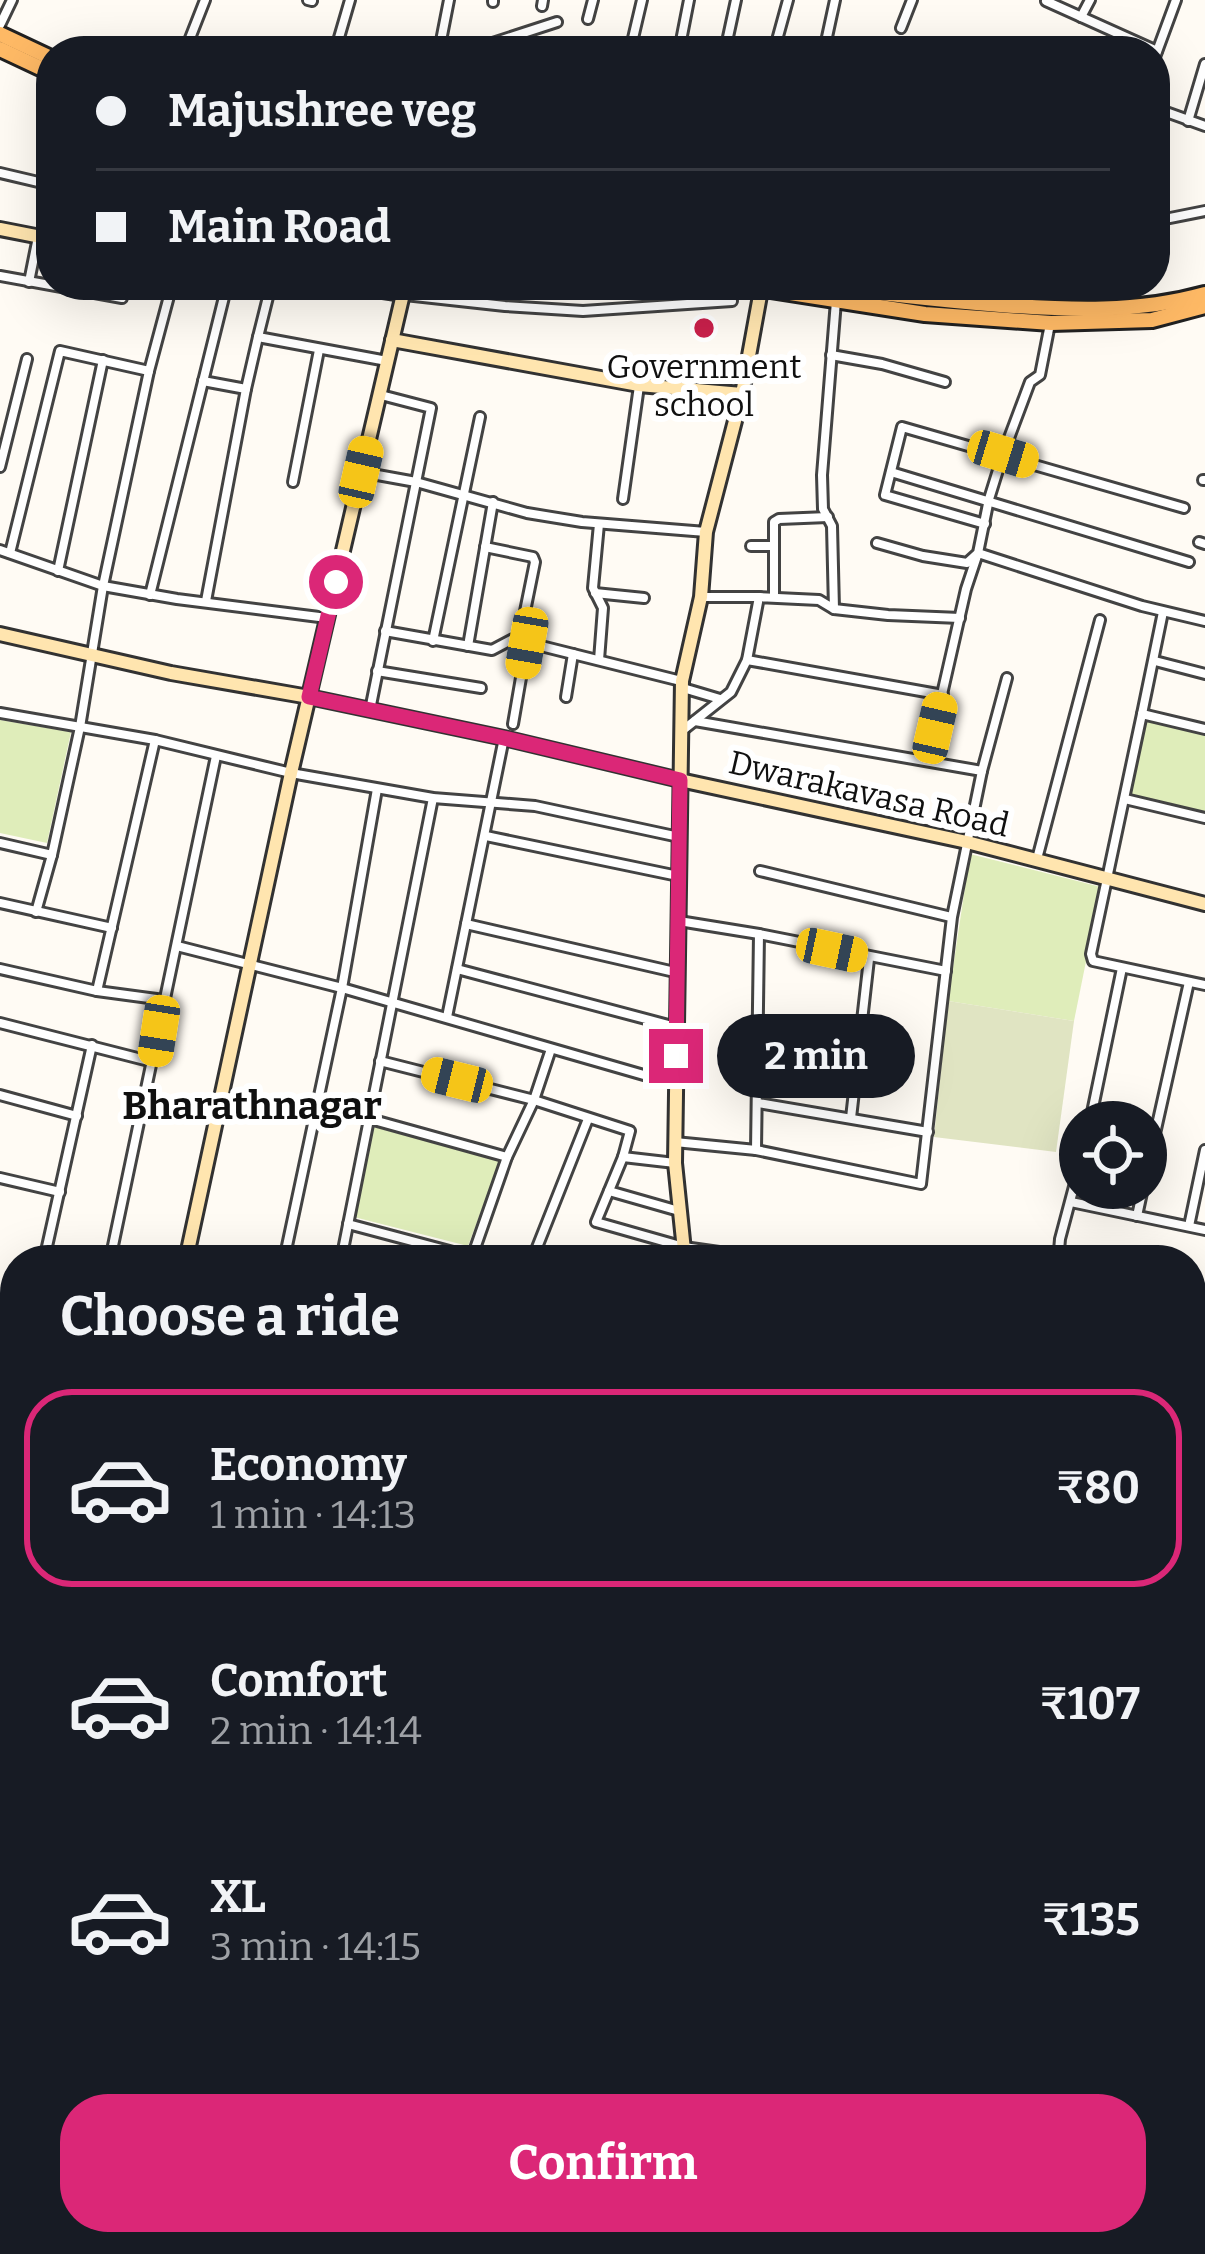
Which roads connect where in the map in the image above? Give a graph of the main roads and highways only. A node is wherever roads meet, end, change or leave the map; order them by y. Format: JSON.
{"nodes":[{"id":1,"x":0,"y":34,"type":"edge"},
{"id":2,"x":0,"y":50,"type":"edge"},
{"id":3,"x":36,"y":51,"type":"edge"},
{"id":4,"x":36,"y":66,"type":"edge"},
{"id":5,"x":1205,"y":294,"type":"edge"},
{"id":6,"x":880,"y":300,"type":"edge"},
{"id":7,"x":942,"y":300,"type":"edge"},
{"id":8,"x":1205,"y":306,"type":"edge"}],
"edges":[{"from":1,"to":3,"type":"main road"},
{"from":2,"to":4,"type":"main road"},
{"from":5,"to":7,"type":"main road"},
{"from":6,"to":8,"type":"main road"}]}
